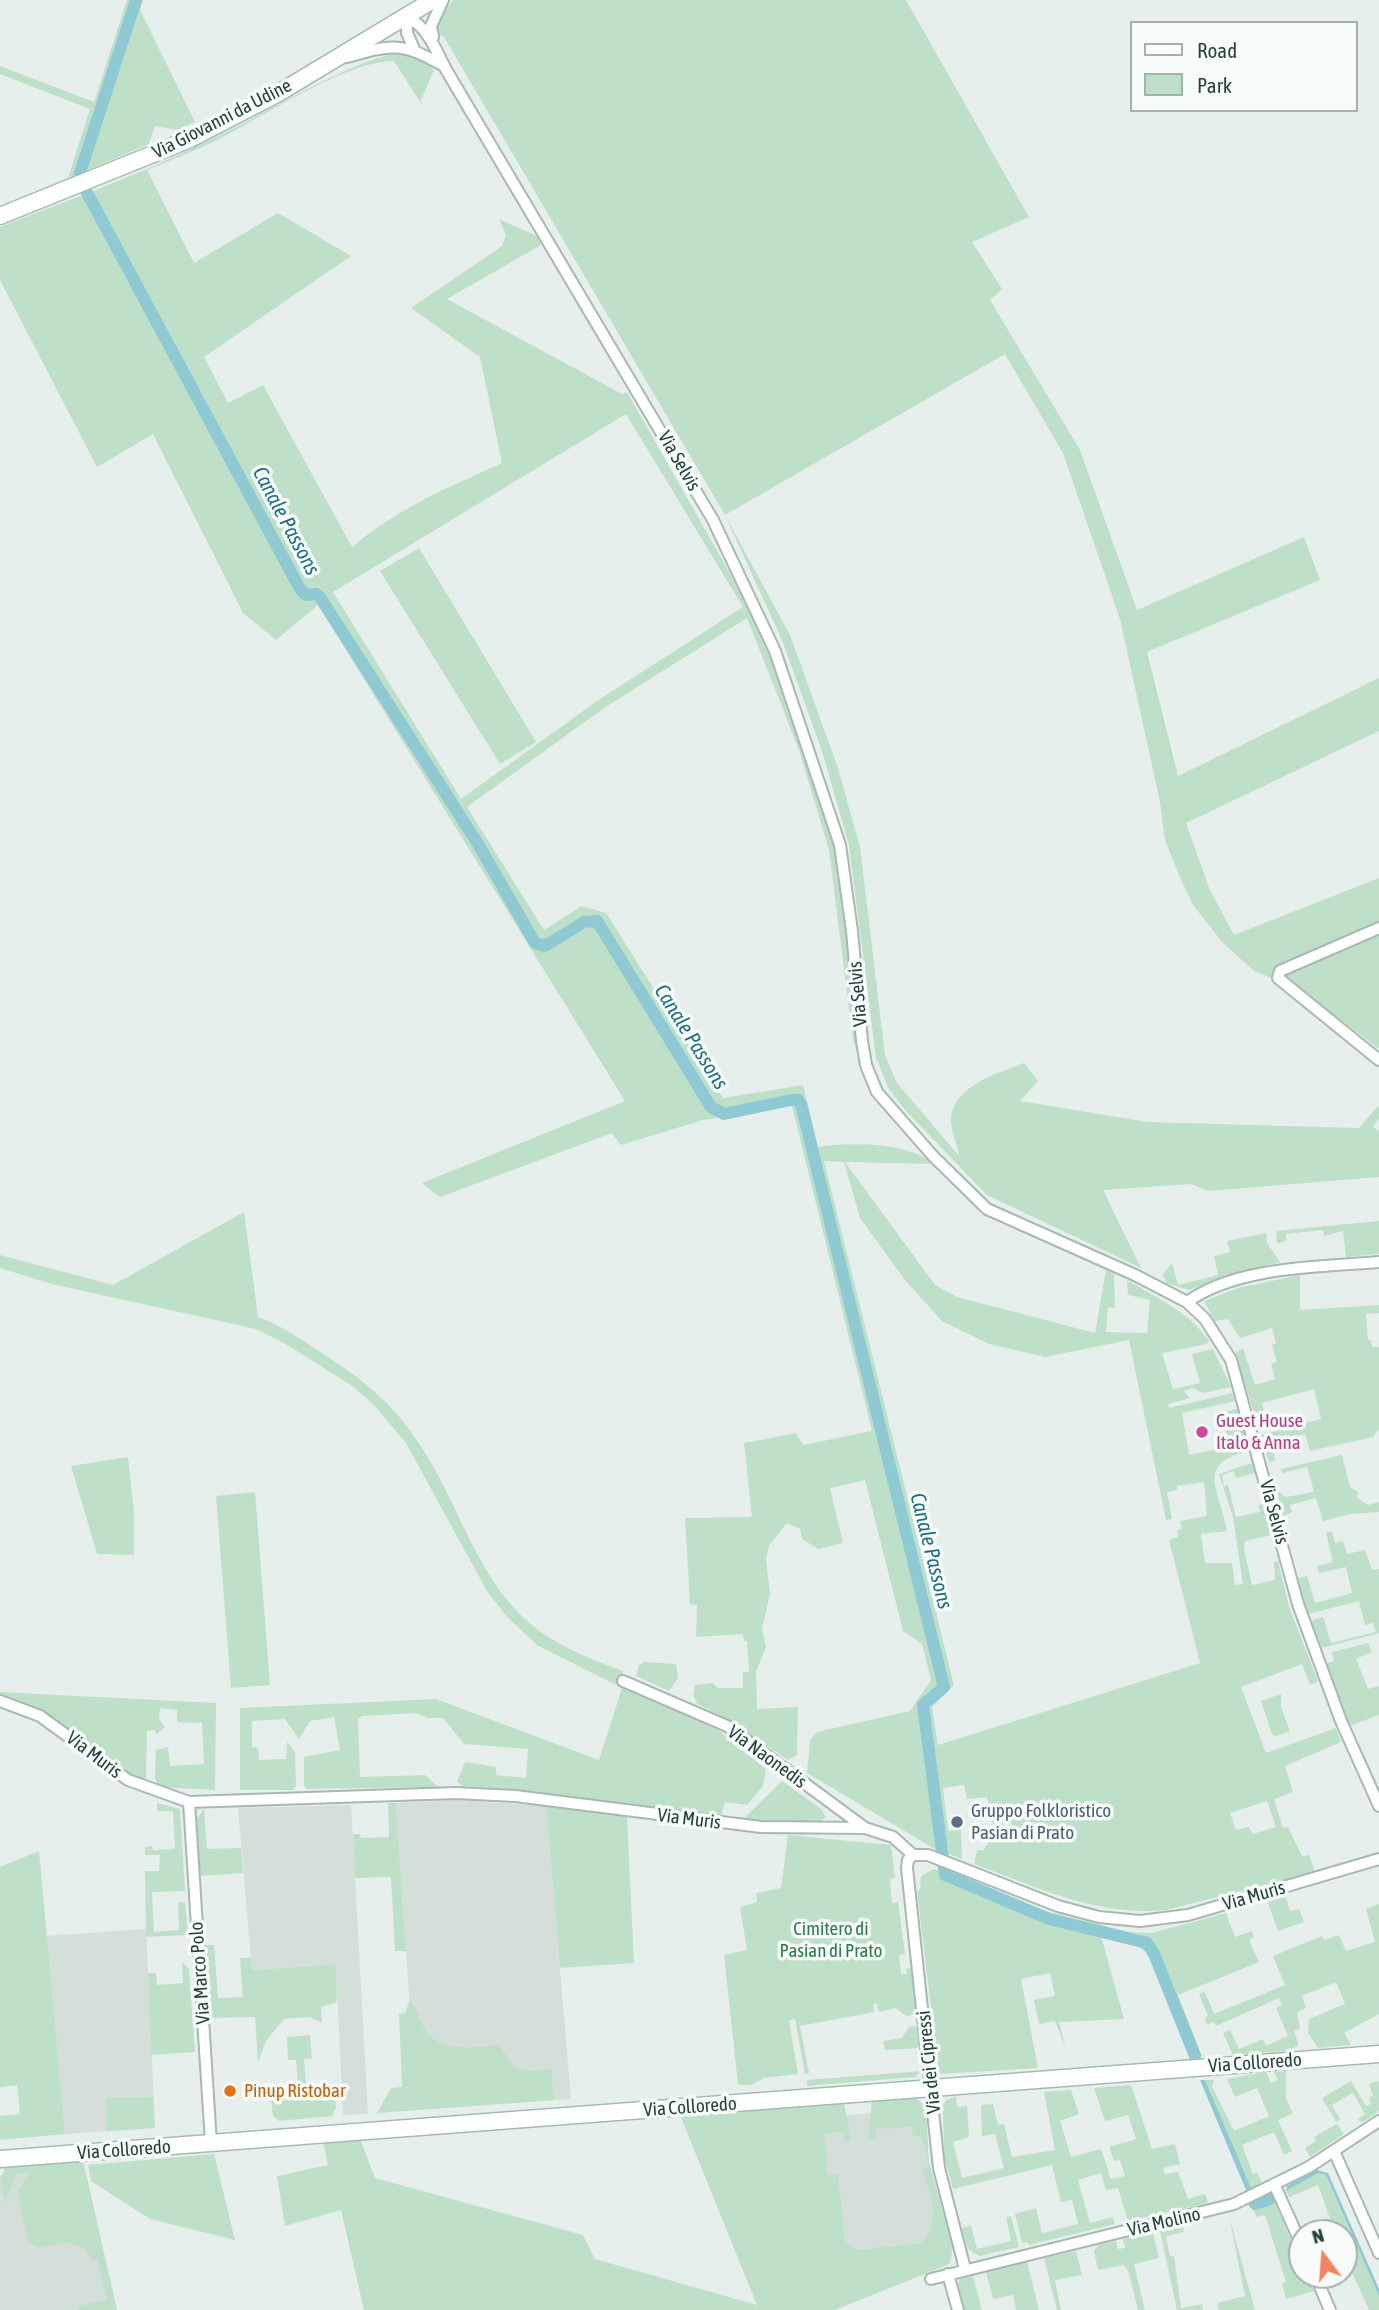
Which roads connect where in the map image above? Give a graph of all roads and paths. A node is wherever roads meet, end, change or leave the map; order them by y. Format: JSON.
{"nodes":[{"id":1,"x":433,"y":0,"type":"edge"},
{"id":2,"x":443,"y":0,"type":"edge"},
{"id":3,"x":407,"y":16,"type":"junction"},
{"id":4,"x":433,"y":40,"type":"junction"},
{"id":5,"x":414,"y":49,"type":"junction"},
{"id":6,"x":334,"y":60,"type":"junction"},
{"id":7,"x":444,"y":66,"type":"junction"},
{"id":8,"x":0,"y":216,"type":"edge"},
{"id":9,"x":1379,"y":928,"type":"edge"},
{"id":10,"x":1379,"y":1060,"type":"edge"},
{"id":11,"x":1379,"y":1262,"type":"edge"},
{"id":12,"x":1187,"y":1302,"type":"junction"},
{"id":13,"x":623,"y":1681,"type":"dead end"},
{"id":14,"x":0,"y":1701,"type":"edge"},
{"id":15,"x":189,"y":1802,"type":"junction"},
{"id":16,"x":1379,"y":1806,"type":"edge"},
{"id":17,"x":865,"y":1828,"type":"junction"},
{"id":18,"x":913,"y":1855,"type":"junction"},
{"id":19,"x":1379,"y":1858,"type":"edge"},
{"id":20,"x":1379,"y":2054,"type":"edge"},
{"id":21,"x":932,"y":2088,"type":"junction"},
{"id":22,"x":1379,"y":2120,"type":"edge"},
{"id":23,"x":211,"y":2143,"type":"junction"},
{"id":24,"x":1334,"y":2151,"type":"junction"},
{"id":25,"x":0,"y":2159,"type":"edge"},
{"id":26,"x":1277,"y":2191,"type":"junction"},
{"id":27,"x":1290,"y":2219,"type":"edge"},
{"id":28,"x":1379,"y":2253,"type":"edge"},
{"id":29,"x":965,"y":2269,"type":"junction"},
{"id":30,"x":948,"y":2274,"type":"junction"},
{"id":31,"x":931,"y":2279,"type":"dead end"},
{"id":32,"x":1321,"y":2289,"type":"edge"},
{"id":33,"x":958,"y":2310,"type":"edge"},
{"id":34,"x":1331,"y":2310,"type":"edge"}],
"edges":[{"from":1,"to":3,"type":"main road","name":"Via Giovanni da Udine"},
{"from":2,"to":4,"type":"street"},
{"from":3,"to":4,"type":"street","name":"Via Selvis"},
{"from":3,"to":5,"type":"street"},
{"from":3,"to":6,"type":"main road","name":"Via Giovanni da Udine"},
{"from":4,"to":7,"type":"street","name":"Via Selvis"},
{"from":5,"to":6,"type":"street","name":"Via Selvis"},
{"from":5,"to":7,"type":"street","name":"Via Selvis"},
{"from":6,"to":8,"type":"main road","name":"Via Giovanni da Udine"},
{"from":7,"to":12,"type":"street","name":"Via Selvis"},
{"from":9,"to":10,"type":"street"},
{"from":11,"to":12,"type":"street"},
{"from":12,"to":16,"type":"street","name":"Via Selvis"},
{"from":13,"to":17,"type":"street","name":"Via Naonedis"},
{"from":14,"to":15,"type":"street","name":"Via Muris"},
{"from":15,"to":17,"type":"street","name":"Via Muris"},
{"from":15,"to":23,"type":"street","name":"Via Marco Polo"},
{"from":17,"to":18,"type":"street","name":"Via Muris"},
{"from":18,"to":19,"type":"street","name":"Via Muris"},
{"from":18,"to":21,"type":"street","name":"Via dei Cipressi"},
{"from":20,"to":21,"type":"main road","name":"Via Colloredo"},
{"from":21,"to":23,"type":"main road","name":"Via Colloredo"},
{"from":21,"to":29,"type":"street","name":"Via dei Cipressi"},
{"from":22,"to":24,"type":"street","name":"Via Molino"},
{"from":23,"to":25,"type":"main road","name":"Via Colloredo"},
{"from":24,"to":26,"type":"street","name":"Via Molino"},
{"from":24,"to":28,"type":"street"},
{"from":26,"to":27,"type":"street"},
{"from":26,"to":29,"type":"street","name":"Via Molino"},
{"from":29,"to":30,"type":"street","name":"Via Molino"},
{"from":30,"to":31,"type":"street","name":"Via Molino"},
{"from":30,"to":33,"type":"street"},
{"from":32,"to":34,"type":"street"}]}
